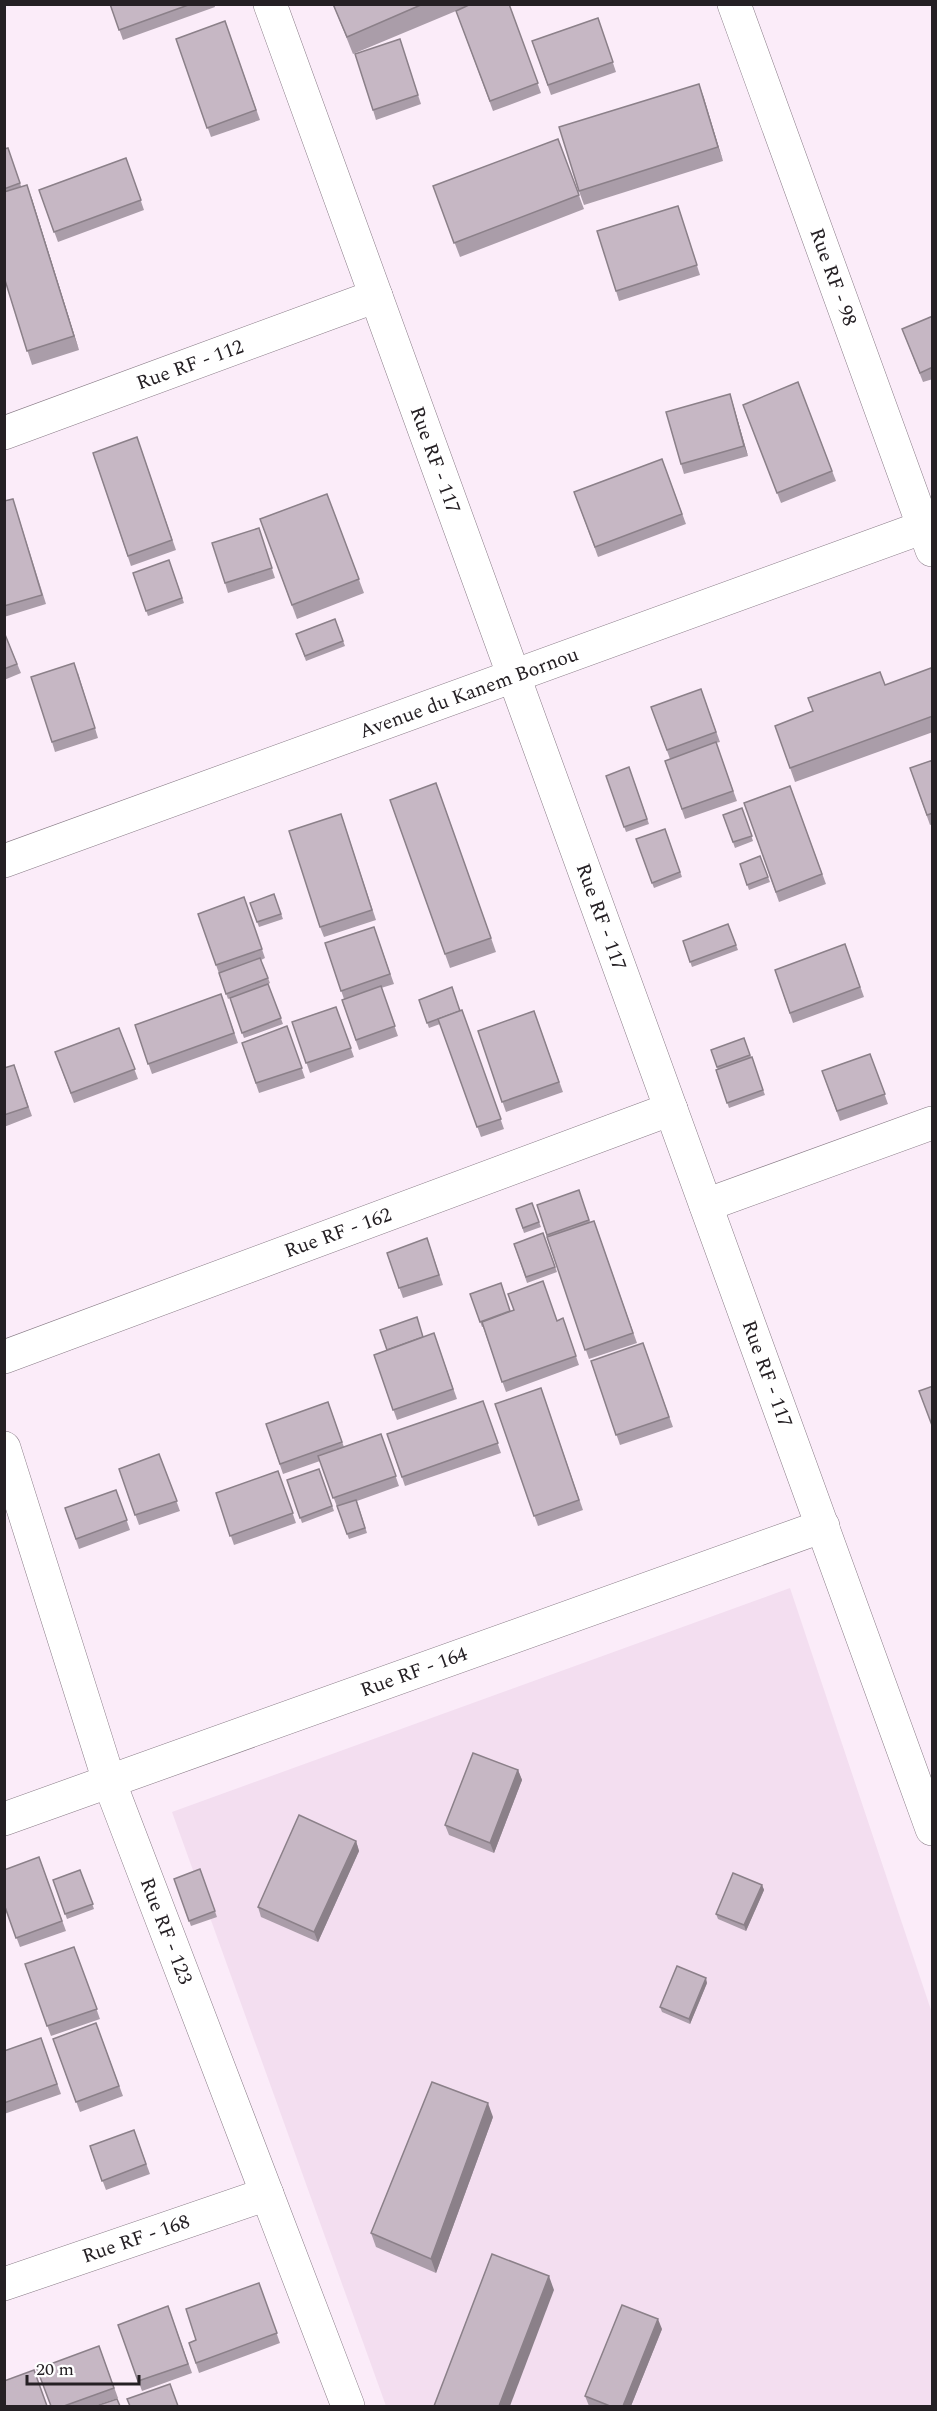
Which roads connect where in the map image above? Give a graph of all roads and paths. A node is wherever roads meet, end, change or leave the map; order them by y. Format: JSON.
{"nodes":[{"id":1,"x":270,"y":4,"type":"edge"},
{"id":2,"x":734,"y":4,"type":"edge"},
{"id":3,"x":376,"y":296,"type":"junction"},
{"id":4,"x":4,"y":433,"type":"edge"},
{"id":5,"x":930,"y":534,"type":"edge"},
{"id":6,"x":514,"y":676,"type":"junction"},
{"id":7,"x":4,"y":861,"type":"edge"},
{"id":8,"x":671,"y":1109,"type":"junction"},
{"id":9,"x":933,"y":1123,"type":"edge"},
{"id":10,"x":706,"y":1205,"type":"junction"},
{"id":11,"x":4,"y":1357,"type":"edge"},
{"id":12,"x":4,"y":1448,"type":"edge"},
{"id":13,"x":823,"y":1526,"type":"junction"},
{"id":14,"x":109,"y":1781,"type":"junction"},
{"id":15,"x":4,"y":1819,"type":"edge"},
{"id":16,"x":933,"y":1829,"type":"edge"},
{"id":17,"x":267,"y":2194,"type":"junction"},
{"id":18,"x":4,"y":2284,"type":"edge"},
{"id":19,"x":348,"y":2406,"type":"edge"}],
"edges":[{"from":1,"to":3,"type":"street","name":"Rue RF - 117"},
{"from":2,"to":5,"type":"street","name":"Rue RF - 98"},
{"from":3,"to":4,"type":"street","name":"Rue RF - 112"},
{"from":3,"to":6,"type":"street","name":"Rue RF - 117"},
{"from":5,"to":6,"type":"street","name":"Avenue du Kanem Bornou"},
{"from":6,"to":7,"type":"street","name":"Avenue du Kanem Bornou"},
{"from":6,"to":8,"type":"street","name":"Rue RF - 117"},
{"from":8,"to":10,"type":"street","name":"Rue RF - 117"},
{"from":8,"to":11,"type":"street","name":"Rue RF - 162"},
{"from":9,"to":10,"type":"street"},
{"from":10,"to":13,"type":"street","name":"Rue RF - 117"},
{"from":12,"to":14,"type":"street","name":"Rue RF - 123"},
{"from":13,"to":14,"type":"street","name":"Rue RF - 164"},
{"from":13,"to":16,"type":"street","name":"Rue RF - 117"},
{"from":14,"to":15,"type":"street","name":"Rue RF - 164"},
{"from":14,"to":17,"type":"street","name":"Rue RF - 123"},
{"from":17,"to":18,"type":"street","name":"Rue RF - 168"},
{"from":17,"to":19,"type":"street","name":"Rue RF - 123"}]}
